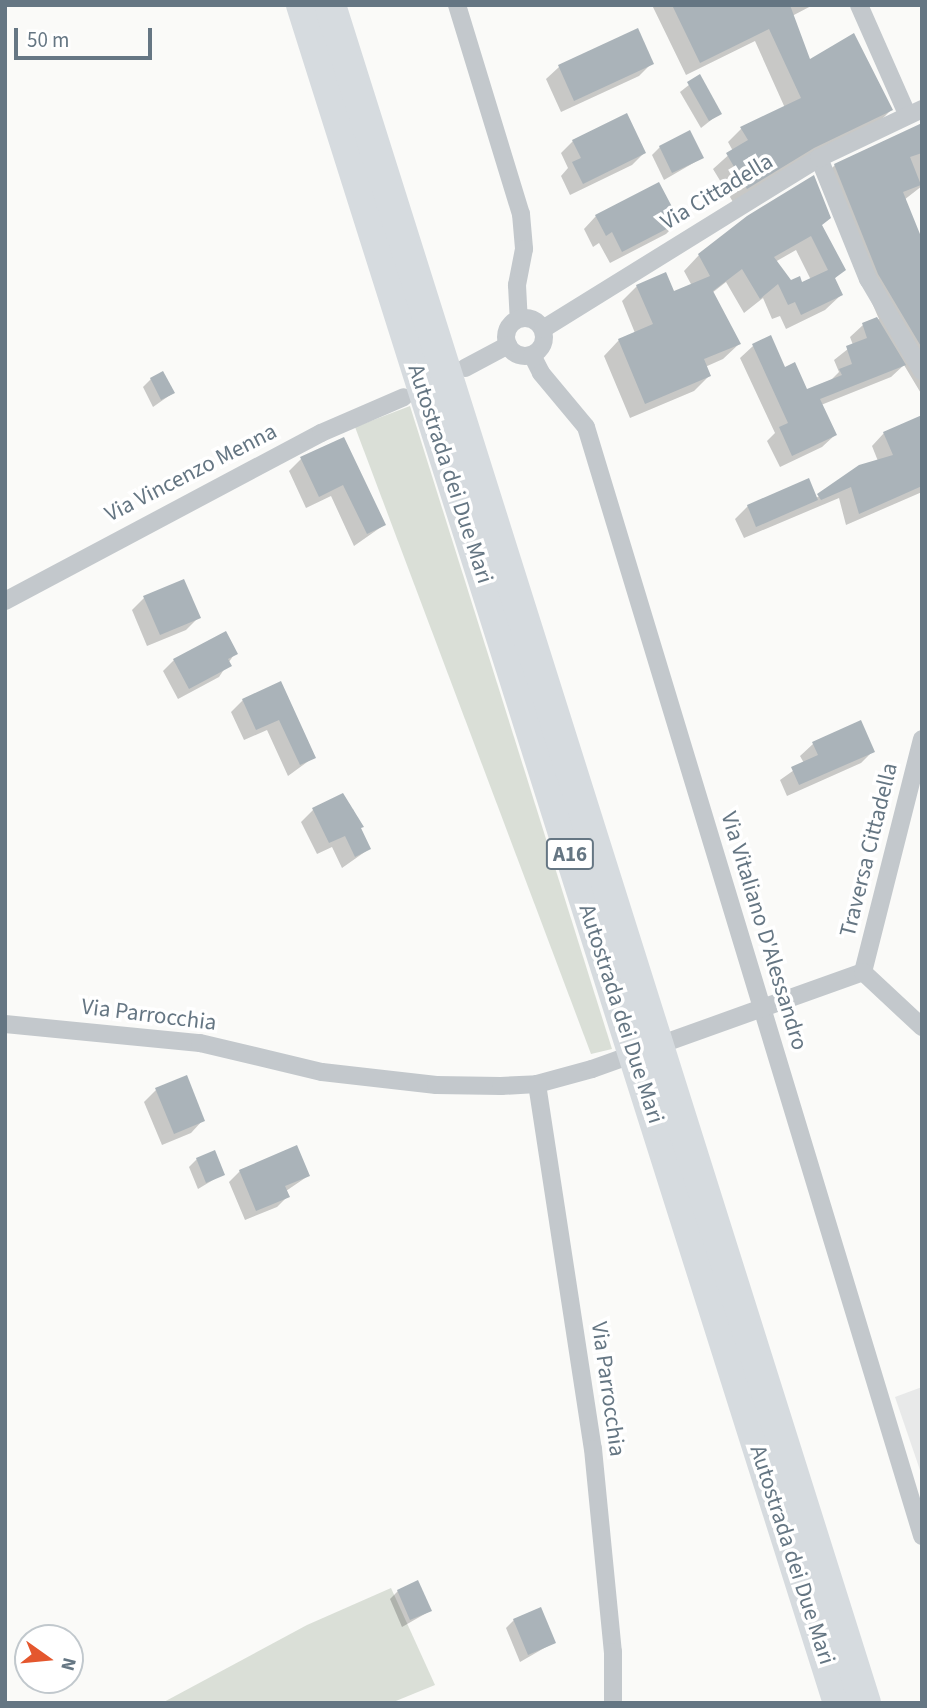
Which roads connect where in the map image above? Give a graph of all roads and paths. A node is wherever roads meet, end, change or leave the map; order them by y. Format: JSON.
{"nodes":[{"id":1,"x":302,"y":5,"type":"edge"},
{"id":2,"x":330,"y":5,"type":"edge"},
{"id":3,"x":457,"y":5,"type":"edge"},
{"id":4,"x":859,"y":5,"type":"edge"},
{"id":5,"x":914,"y":112,"type":"edge"},
{"id":6,"x":819,"y":159,"type":"junction"},
{"id":7,"x":519,"y":318,"type":"junction"},
{"id":8,"x":543,"y":329,"type":"junction"},
{"id":9,"x":508,"y":345,"type":"junction"},
{"id":10,"x":532,"y":355,"type":"junction"},
{"id":11,"x":465,"y":368,"type":"dead end"},
{"id":12,"x":922,"y":372,"type":"edge"},
{"id":13,"x":404,"y":397,"type":"dead end"},
{"id":14,"x":5,"y":601,"type":"edge"},
{"id":15,"x":922,"y":739,"type":"edge"},
{"id":16,"x":863,"y":972,"type":"junction"},
{"id":17,"x":5,"y":1024,"type":"edge"},
{"id":18,"x":922,"y":1027,"type":"edge"},
{"id":19,"x":537,"y":1084,"type":"junction"},
{"id":20,"x":922,"y":1536,"type":"edge"},
{"id":21,"x":612,"y":1703,"type":"edge"},
{"id":22,"x":839,"y":1703,"type":"edge"},
{"id":23,"x":865,"y":1703,"type":"edge"}],
"edges":[{"from":1,"to":22,"type":"highway","name":"Autostrada dei Due Mari","number":"A16"},
{"from":2,"to":23,"type":"highway","name":"Autostrada dei Due Mari","number":"A16"},
{"from":3,"to":7,"type":"street"},
{"from":4,"to":5,"type":"street"},
{"from":5,"to":6,"type":"street","name":"Via Cittadella"},
{"from":6,"to":8,"type":"street","name":"Via Cittadella"},
{"from":6,"to":12,"type":"street"},
{"from":7,"to":8,"type":"street"},
{"from":7,"to":9,"type":"street"},
{"from":8,"to":10,"type":"street"},
{"from":9,"to":10,"type":"street"},
{"from":9,"to":11,"type":"street"},
{"from":10,"to":20,"type":"street","name":"Via Vitaliano D'Alessandro"},
{"from":13,"to":14,"type":"street","name":"Via Vincenzo Menna"},
{"from":15,"to":16,"type":"street","name":"Traversa Cittadella"},
{"from":16,"to":18,"type":"street"},
{"from":16,"to":19,"type":"street","name":"Via Parrocchia"},
{"from":17,"to":19,"type":"street","name":"Via Parrocchia"},
{"from":19,"to":21,"type":"street","name":"Via Parrocchia"}]}
